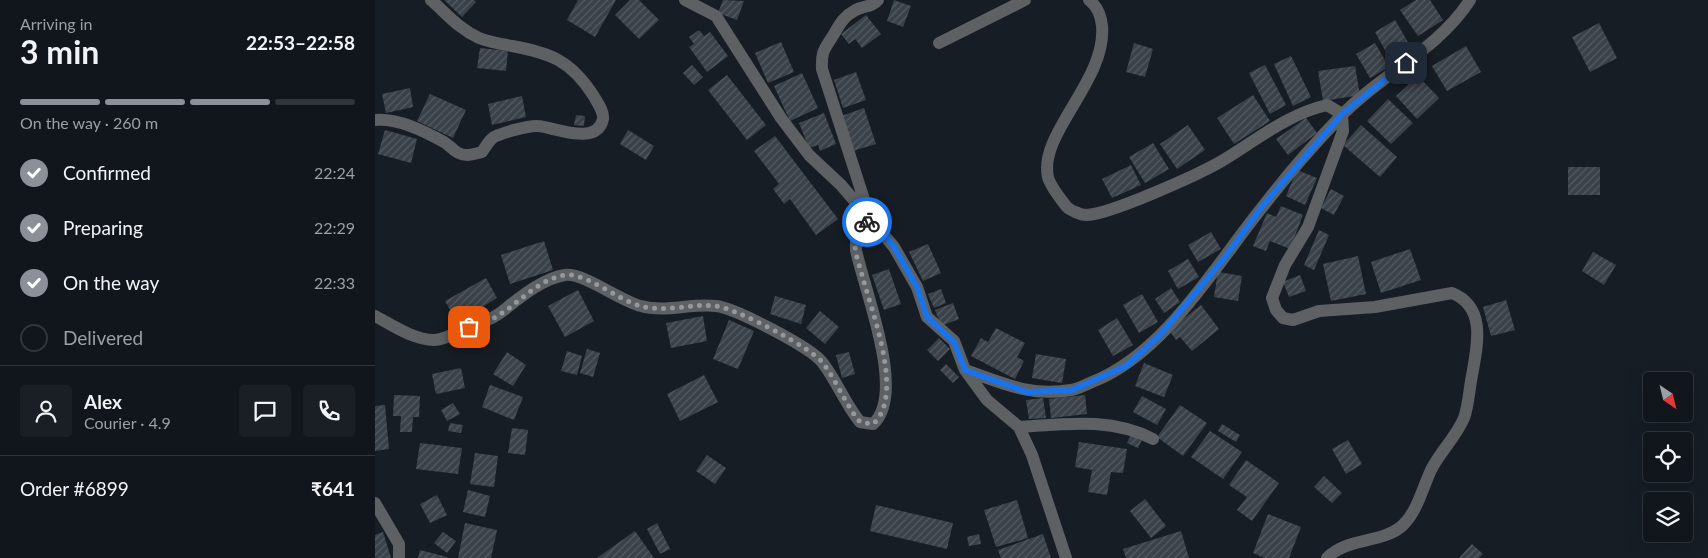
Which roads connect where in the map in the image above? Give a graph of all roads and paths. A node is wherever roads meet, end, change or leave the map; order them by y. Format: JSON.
{"nodes":[{"id":1,"x":431,"y":0,"type":"edge"},
{"id":2,"x":685,"y":0,"type":"edge"},
{"id":3,"x":878,"y":0,"type":"edge"},
{"id":4,"x":1025,"y":0,"type":"edge"},
{"id":5,"x":1089,"y":0,"type":"edge"},
{"id":6,"x":1470,"y":0,"type":"edge"},
{"id":7,"x":939,"y":43,"type":"dead end"},
{"id":8,"x":1342,"y":114,"type":"junction"},
{"id":9,"x":375,"y":120,"type":"edge"},
{"id":10,"x":871,"y":218,"type":"junction"},
{"id":11,"x":375,"y":316,"type":"edge"},
{"id":12,"x":965,"y":370,"type":"junction"},
{"id":13,"x":1019,"y":427,"type":"junction"},
{"id":14,"x":1153,"y":439,"type":"dead end"},
{"id":15,"x":375,"y":503,"type":"edge"},
{"id":16,"x":399,"y":558,"type":"edge"},
{"id":17,"x":1066,"y":558,"type":"edge"},
{"id":18,"x":1327,"y":558,"type":"edge"}],
"edges":[{"from":1,"to":9,"type":"street"},
{"from":2,"to":10,"type":"street"},
{"from":3,"to":10,"type":"street"},
{"from":4,"to":7,"type":"street"},
{"from":5,"to":8,"type":"street"},
{"from":6,"to":8,"type":"street"},
{"from":8,"to":12,"type":"street"},
{"from":8,"to":18,"type":"street"},
{"from":10,"to":11,"type":"street"},
{"from":10,"to":12,"type":"street"},
{"from":12,"to":13,"type":"street"},
{"from":13,"to":14,"type":"street"},
{"from":13,"to":17,"type":"street"},
{"from":15,"to":16,"type":"street"}]}
